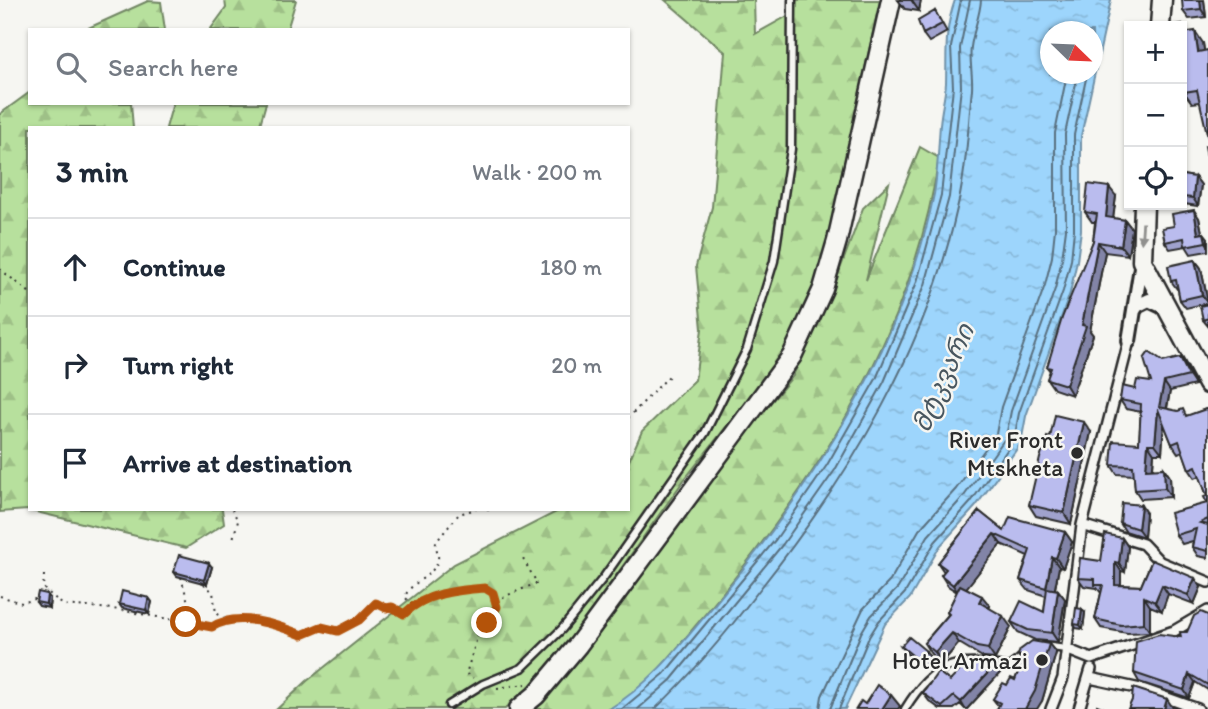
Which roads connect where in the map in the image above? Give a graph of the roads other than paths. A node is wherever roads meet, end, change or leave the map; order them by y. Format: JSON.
{"nodes":[{"id":1,"x":792,"y":0,"type":"edge"},
{"id":2,"x":891,"y":0,"type":"edge"},
{"id":3,"x":1163,"y":0,"type":"edge"},
{"id":4,"x":1161,"y":21,"type":"edge"},
{"id":5,"x":1144,"y":210,"type":"edge"},
{"id":6,"x":1142,"y":261,"type":"junction"},
{"id":7,"x":1168,"y":309,"type":"junction"},
{"id":8,"x":1134,"y":312,"type":"junction"},
{"id":9,"x":1129,"y":341,"type":"joint"},
{"id":10,"x":1208,"y":384,"type":"edge"},
{"id":11,"x":1082,"y":524,"type":"junction"},
{"id":12,"x":1208,"y":582,"type":"edge"},
{"id":13,"x":1208,"y":611,"type":"edge"},
{"id":14,"x":1066,"y":649,"type":"junction"},
{"id":15,"x":1091,"y":669,"type":"junction"},
{"id":16,"x":449,"y":705,"type":"dead end"},
{"id":17,"x":519,"y":709,"type":"edge"},
{"id":18,"x":905,"y":709,"type":"edge"},
{"id":19,"x":1051,"y":709,"type":"edge"},
{"id":20,"x":1079,"y":709,"type":"edge"},
{"id":21,"x":1198,"y":709,"type":"edge"}],
"edges":[{"from":1,"to":16,"type":"lane"},
{"from":2,"to":17,"type":"main road"},
{"from":3,"to":4,"type":"main road"},
{"from":5,"to":6,"type":"main road","one_way":true},
{"from":6,"to":7,"type":"main road"},
{"from":6,"to":8,"type":"street"},
{"from":7,"to":8,"type":"street"},
{"from":7,"to":10,"type":"main road"},
{"from":8,"to":9,"type":"street"},
{"from":9,"to":11,"type":"street"},
{"from":11,"to":12,"type":"street"},
{"from":11,"to":14,"type":"street"},
{"from":13,"to":15,"type":"street"},
{"from":14,"to":15,"type":"street"},
{"from":14,"to":18,"type":"lane"},
{"from":14,"to":19,"type":"street"},
{"from":15,"to":20,"type":"street"},
{"from":15,"to":21,"type":"street"}]}
